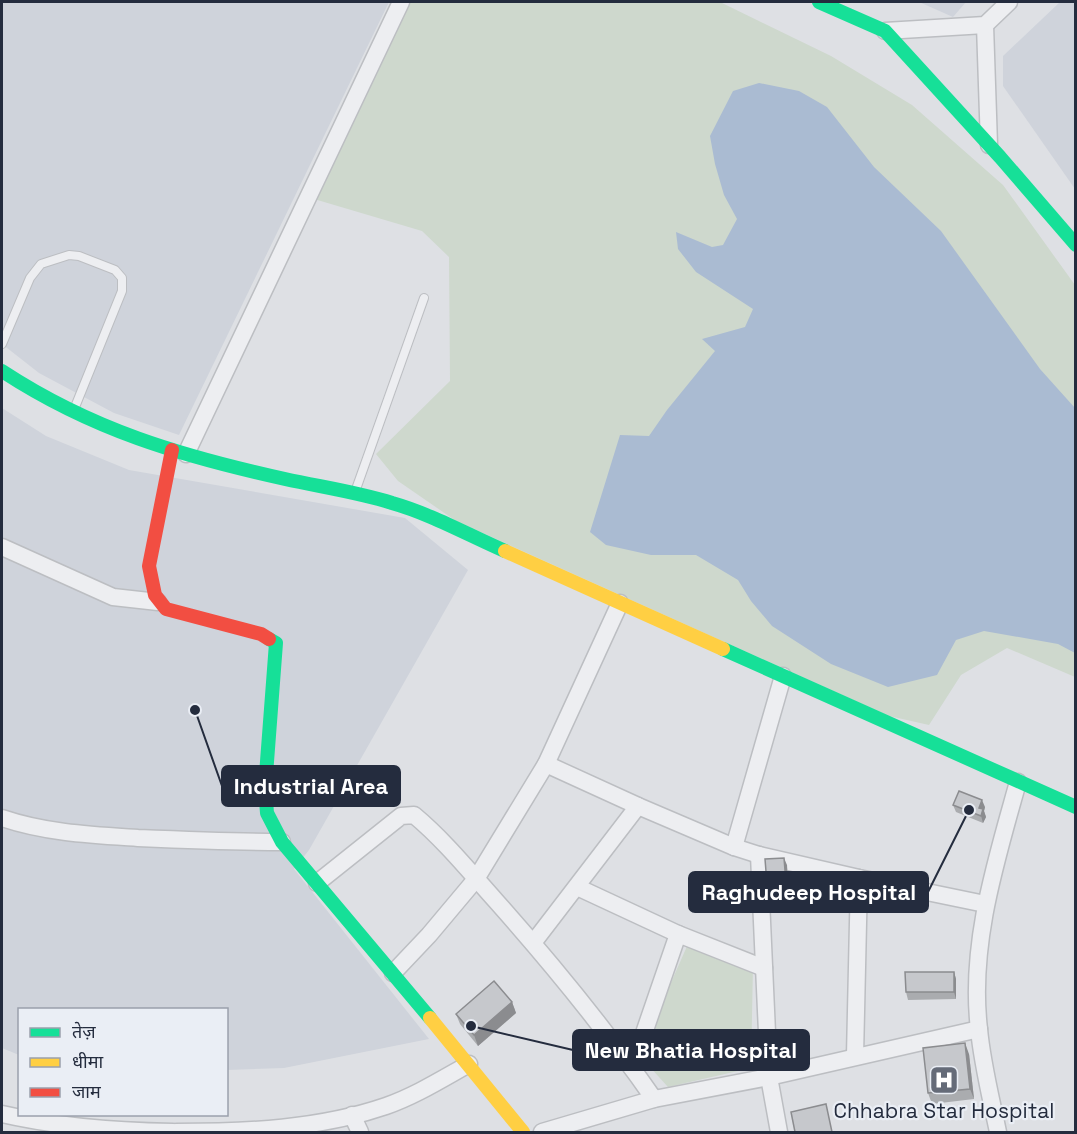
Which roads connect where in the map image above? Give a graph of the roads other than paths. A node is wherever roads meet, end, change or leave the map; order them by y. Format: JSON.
{"nodes":[{"id":1,"x":401,"y":2,"type":"edge"},
{"id":2,"x":819,"y":2,"type":"edge"},
{"id":3,"x":1009,"y":2,"type":"edge"},
{"id":4,"x":985,"y":25,"type":"junction"},
{"id":5,"x":885,"y":31,"type":"junction"},
{"id":6,"x":989,"y":145,"type":"junction"},
{"id":7,"x":1076,"y":245,"type":"edge"},
{"id":8,"x":424,"y":298,"type":"dead end"},
{"id":9,"x":2,"y":344,"type":"edge"},
{"id":10,"x":2,"y":371,"type":"edge"},
{"id":11,"x":73,"y":412,"type":"junction"},
{"id":12,"x":179,"y":452,"type":"junction"},
{"id":13,"x":355,"y":493,"type":"junction"},
{"id":14,"x":2,"y":547,"type":"edge"},
{"id":15,"x":158,"y":602,"type":"junction"},
{"id":16,"x":620,"y":603,"type":"junction"},
{"id":17,"x":783,"y":676,"type":"junction"},
{"id":18,"x":546,"y":764,"type":"junction"},
{"id":19,"x":1018,"y":782,"type":"junction"},
{"id":20,"x":638,"y":806,"type":"junction"},
{"id":21,"x":1076,"y":807,"type":"edge"},
{"id":22,"x":2,"y":818,"type":"edge"},
{"id":23,"x":282,"y":842,"type":"junction"},
{"id":24,"x":734,"y":847,"type":"junction"},
{"id":25,"x":759,"y":855,"type":"junction"},
{"id":26,"x":859,"y":878,"type":"junction"},
{"id":27,"x":476,"y":879,"type":"junction"},
{"id":28,"x":317,"y":883,"type":"junction"},
{"id":29,"x":578,"y":887,"type":"junction"},
{"id":30,"x":985,"y":904,"type":"junction"},
{"id":31,"x":678,"y":934,"type":"junction"},
{"id":32,"x":533,"y":943,"type":"junction"},
{"id":33,"x":764,"y":968,"type":"junction"},
{"id":34,"x":393,"y":973,"type":"junction"},
{"id":35,"x":979,"y":1029,"type":"junction"},
{"id":36,"x":855,"y":1056,"type":"junction"},
{"id":37,"x":469,"y":1064,"type":"junction"},
{"id":38,"x":633,"y":1068,"type":"junction"},
{"id":39,"x":769,"y":1077,"type":"junction"},
{"id":40,"x":654,"y":1099,"type":"junction"},
{"id":41,"x":2,"y":1114,"type":"edge"},
{"id":42,"x":352,"y":1115,"type":"junction"},
{"id":43,"x":62,"y":1129,"type":"edge"},
{"id":44,"x":175,"y":1132,"type":"edge"},
{"id":45,"x":220,"y":1132,"type":"edge"},
{"id":46,"x":360,"y":1132,"type":"edge"},
{"id":47,"x":523,"y":1132,"type":"edge"},
{"id":48,"x":542,"y":1132,"type":"edge"},
{"id":49,"x":779,"y":1132,"type":"edge"},
{"id":50,"x":998,"y":1132,"type":"edge"}],
"edges":[{"from":1,"to":12,"type":"street"},
{"from":2,"to":5,"type":"street"},
{"from":3,"to":4,"type":"street"},
{"from":4,"to":5,"type":"street"},
{"from":4,"to":6,"type":"street"},
{"from":5,"to":6,"type":"street"},
{"from":6,"to":7,"type":"street"},
{"from":8,"to":13,"type":"lane"},
{"from":9,"to":11,"type":"lane"},
{"from":10,"to":11,"type":"street"},
{"from":11,"to":12,"type":"street"},
{"from":12,"to":13,"type":"street"},
{"from":12,"to":15,"type":"street"},
{"from":13,"to":16,"type":"street"},
{"from":14,"to":15,"type":"street"},
{"from":15,"to":23,"type":"street"},
{"from":16,"to":17,"type":"street"},
{"from":16,"to":18,"type":"street"},
{"from":17,"to":19,"type":"street"},
{"from":17,"to":24,"type":"street"},
{"from":18,"to":20,"type":"street"},
{"from":18,"to":27,"type":"street"},
{"from":19,"to":21,"type":"street"},
{"from":19,"to":30,"type":"street"},
{"from":20,"to":24,"type":"street"},
{"from":20,"to":29,"type":"street"},
{"from":22,"to":23,"type":"street"},
{"from":23,"to":28,"type":"street"},
{"from":24,"to":25,"type":"street"},
{"from":25,"to":26,"type":"street"},
{"from":25,"to":33,"type":"street"},
{"from":26,"to":30,"type":"street"},
{"from":26,"to":36,"type":"street"},
{"from":27,"to":28,"type":"street"},
{"from":27,"to":32,"type":"street"},
{"from":27,"to":34,"type":"street"},
{"from":28,"to":34,"type":"street"},
{"from":29,"to":31,"type":"street"},
{"from":29,"to":32,"type":"street"},
{"from":30,"to":35,"type":"street"},
{"from":31,"to":33,"type":"street"},
{"from":31,"to":38,"type":"street"},
{"from":32,"to":38,"type":"street"},
{"from":33,"to":39,"type":"street"},
{"from":34,"to":37,"type":"street"},
{"from":35,"to":36,"type":"street"},
{"from":35,"to":50,"type":"street"},
{"from":36,"to":39,"type":"street"},
{"from":37,"to":42,"type":"street"},
{"from":37,"to":47,"type":"street"},
{"from":38,"to":40,"type":"street"},
{"from":39,"to":40,"type":"street"},
{"from":39,"to":49,"type":"street"},
{"from":40,"to":48,"type":"street"},
{"from":41,"to":43,"type":"street"},
{"from":42,"to":45,"type":"street"},
{"from":42,"to":46,"type":"street"},
{"from":43,"to":44,"type":"street"},
{"from":44,"to":45,"type":"street"}]}
